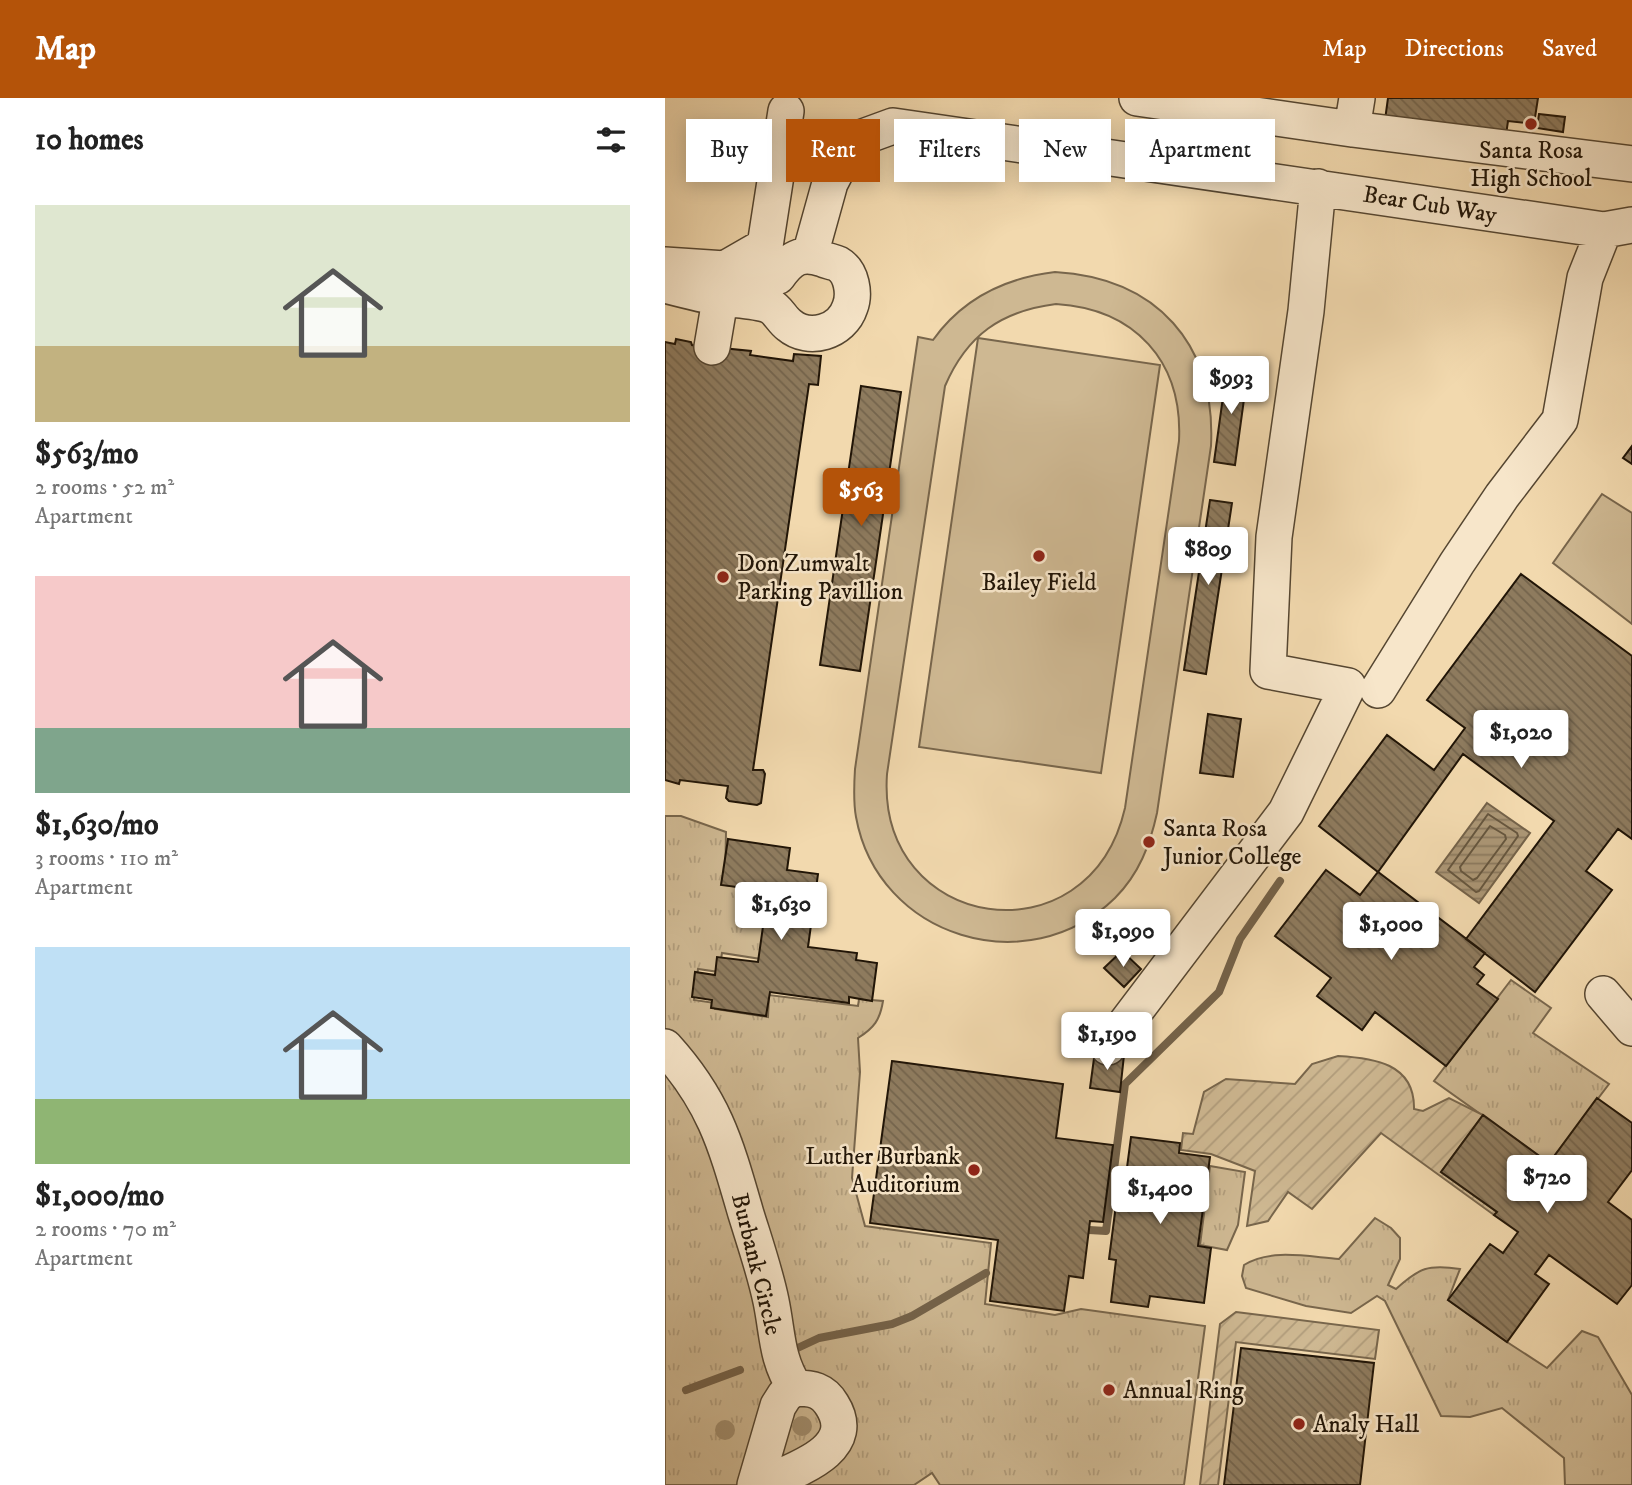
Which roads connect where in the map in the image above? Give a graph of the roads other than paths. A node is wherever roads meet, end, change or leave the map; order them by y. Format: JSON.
{"nodes":[{"id":1,"x":1137,"y":98,"type":"edge"},
{"id":2,"x":786,"y":111,"type":"dead end"},
{"id":3,"x":1354,"y":114,"type":"edge"},
{"id":4,"x":1632,"y":164,"type":"edge"},
{"id":5,"x":776,"y":175,"type":"junction"},
{"id":6,"x":829,"y":183,"type":"junction"},
{"id":7,"x":1318,"y":187,"type":"junction"},
{"id":8,"x":1618,"y":228,"type":"edge"},
{"id":9,"x":810,"y":255,"type":"junction"},
{"id":10,"x":665,"y":265,"type":"edge"},
{"id":11,"x":722,"y":284,"type":"junction"},
{"id":12,"x":665,"y":285,"type":"edge"},
{"id":13,"x":712,"y":347,"type":"dead end"},
{"id":14,"x":1378,"y":690,"type":"dead end"},
{"id":15,"x":1602,"y":994,"type":"dead end"},
{"id":16,"x":1632,"y":1028,"type":"edge"},
{"id":17,"x":665,"y":1047,"type":"edge"},
{"id":18,"x":1108,"y":1047,"type":"dead end"},
{"id":19,"x":795,"y":1388,"type":"junction"},
{"id":20,"x":755,"y":1485,"type":"edge"},
{"id":21,"x":761,"y":1485,"type":"edge"}],
"edges":[{"from":1,"to":3,"type":"lane"},
{"from":2,"to":5,"type":"lane"},
{"from":3,"to":4,"type":"lane"},
{"from":5,"to":6,"type":"lane"},
{"from":5,"to":11,"type":"lane"},
{"from":6,"to":7,"type":"lane","name":"Bear Cub Way"},
{"from":6,"to":9,"type":"lane","name":"Bear Cub Way"},
{"from":7,"to":8,"type":"lane","name":"Bear Cub Way"},
{"from":7,"to":18,"type":"lane"},
{"from":8,"to":14,"type":"lane"},
{"from":9,"to":11,"type":"lane"},
{"from":9,"to":11,"type":"lane"},
{"from":10,"to":11,"type":"lane"},
{"from":11,"to":12,"type":"lane"},
{"from":11,"to":13,"type":"lane"},
{"from":15,"to":16,"type":"lane"},
{"from":17,"to":19,"type":"lane","name":"Burbank Circle"},
{"from":19,"to":20,"type":"lane"},
{"from":19,"to":21,"type":"lane"}]}
